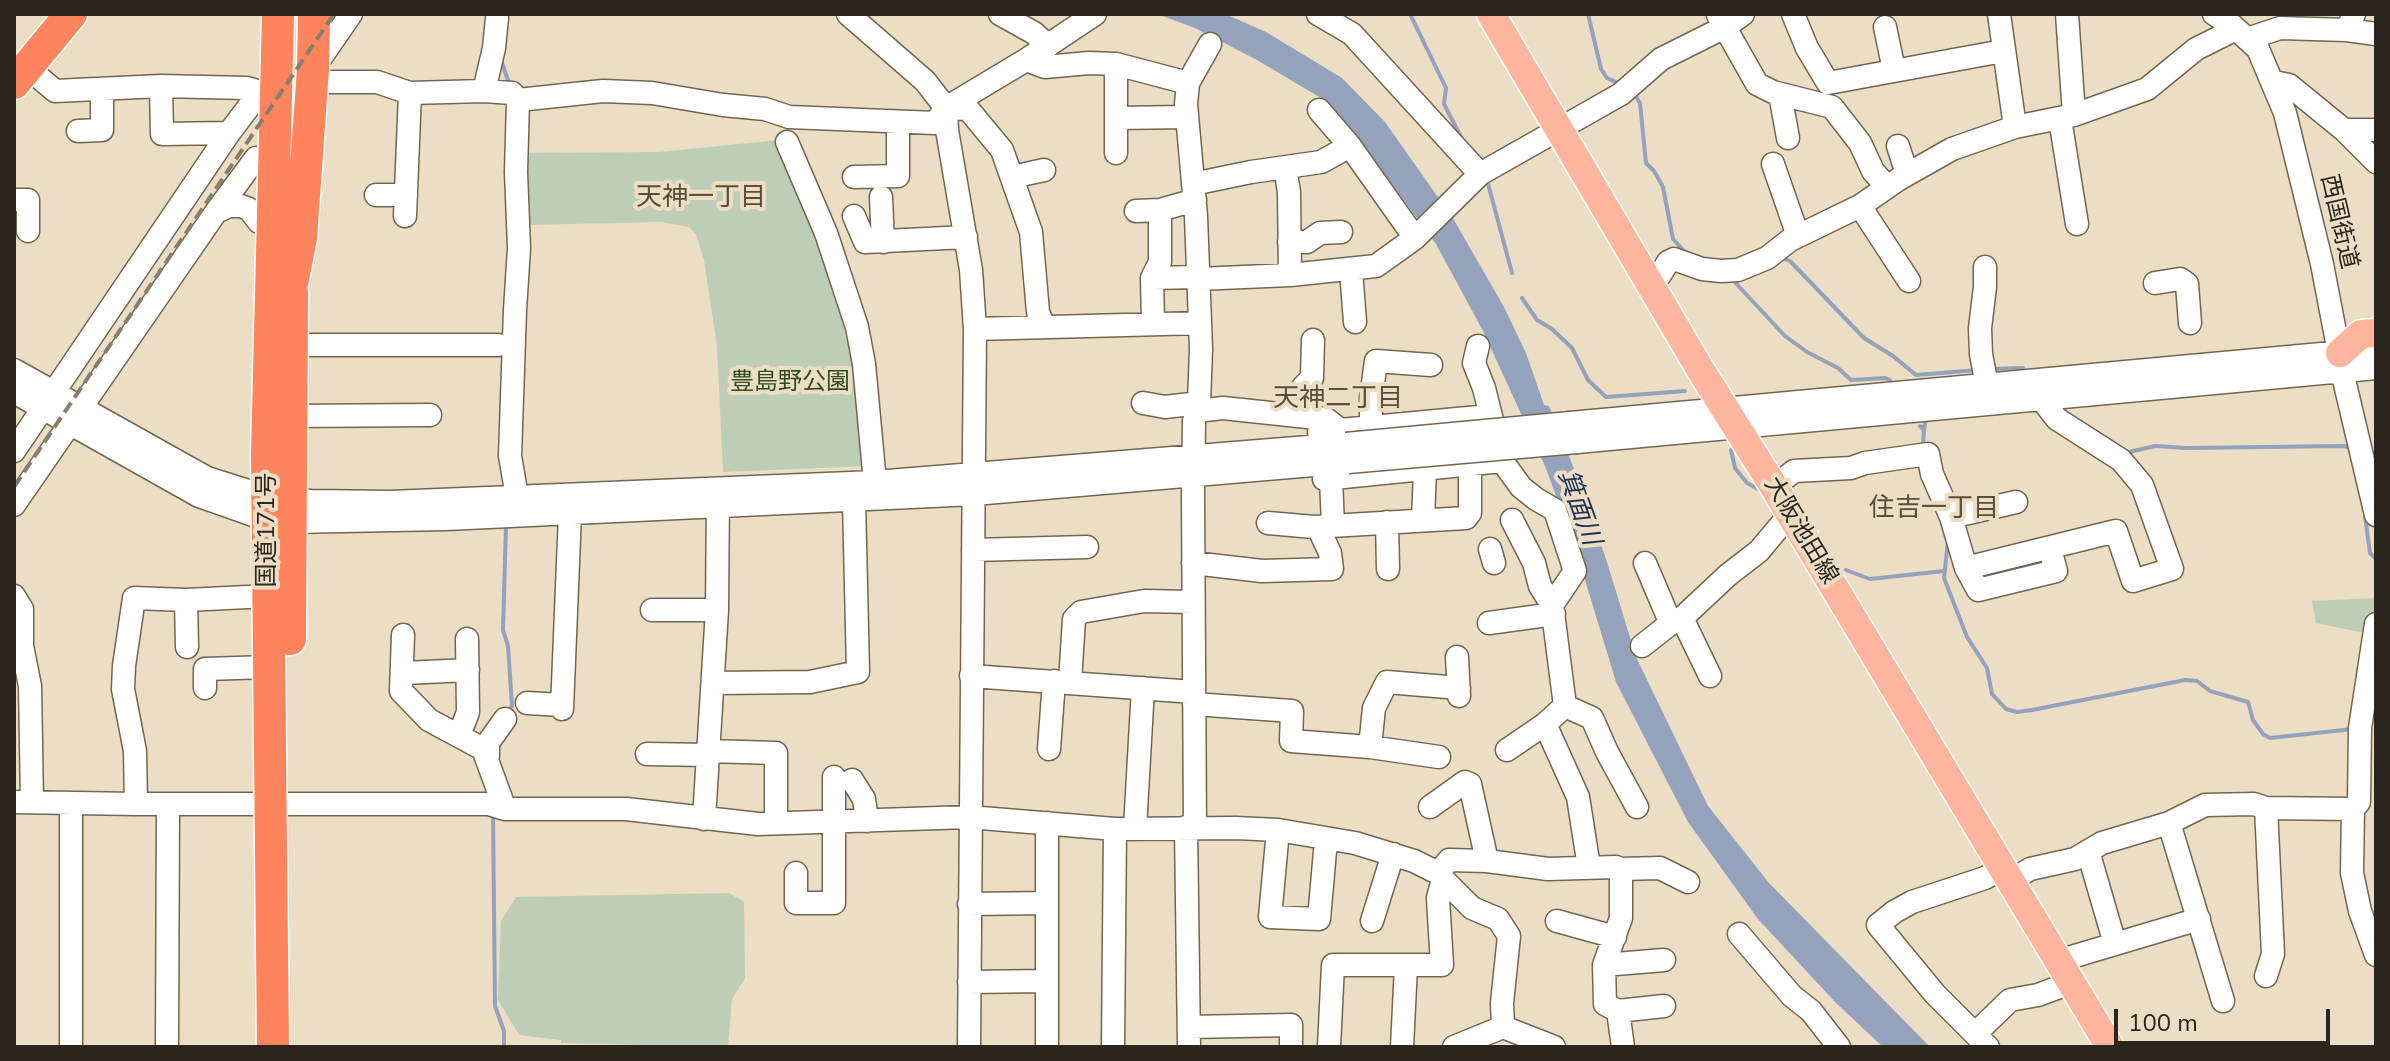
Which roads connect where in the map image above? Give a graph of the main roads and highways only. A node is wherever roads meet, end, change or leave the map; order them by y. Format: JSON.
{"nodes":[{"id":1,"x":71,"y":14,"type":"edge"},
{"id":2,"x":260,"y":14,"type":"edge"},
{"id":3,"x":278,"y":14,"type":"edge"},
{"id":4,"x":294,"y":14,"type":"edge"},
{"id":5,"x":314,"y":14,"type":"edge"},
{"id":6,"x":1491,"y":14,"type":"edge"},
{"id":7,"x":19,"y":73,"type":"edge"},
{"id":8,"x":292,"y":284,"type":"junction"},
{"id":9,"x":2376,"y":333,"type":"edge"},
{"id":10,"x":280,"y":347,"type":"junction"},
{"id":11,"x":2341,"y":362,"type":"road end"},
{"id":12,"x":279,"y":510,"type":"junction"},
{"id":13,"x":280,"y":804,"type":"junction"},
{"id":14,"x":273,"y":1047,"type":"edge"},
{"id":15,"x":290,"y":1047,"type":"edge"},
{"id":16,"x":2110,"y":1047,"type":"edge"}],
"edges":[{"from":1,"to":7,"type":"highway"},
{"from":2,"to":10,"type":"highway"},
{"from":3,"to":10,"type":"highway","name":"国道171号"},
{"from":4,"to":8,"type":"highway","name":"国道171号"},
{"from":5,"to":8,"type":"highway"},
{"from":6,"to":16,"type":"main road","name":"大阪池田線"},
{"from":8,"to":10,"type":"highway","name":"国道171号"},
{"from":9,"to":11,"type":"main road"},
{"from":10,"to":12,"type":"highway","name":"国道171号"},
{"from":10,"to":12,"type":"highway","name":"国道171号"},
{"from":12,"to":13,"type":"highway","name":"国道171号"},
{"from":12,"to":13,"type":"highway","name":"国道171号"},
{"from":13,"to":14,"type":"highway","name":"国道171号"},
{"from":13,"to":15,"type":"highway","name":"国道171号"}]}
